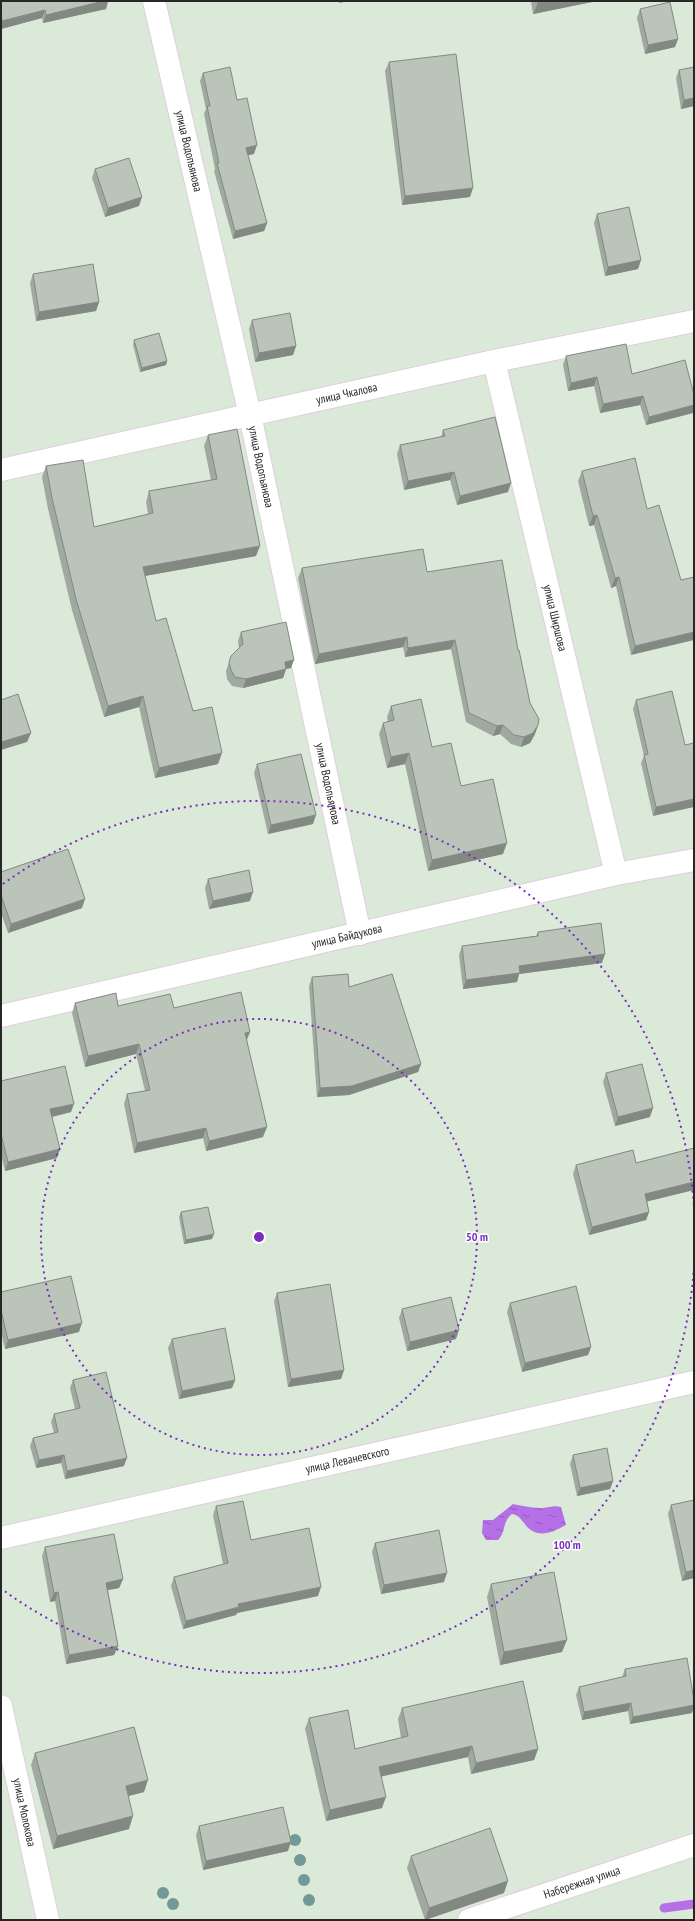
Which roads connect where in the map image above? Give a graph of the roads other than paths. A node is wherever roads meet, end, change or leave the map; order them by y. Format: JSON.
{"nodes":[{"id":1,"x":154,"y":1,"type":"edge"},
{"id":2,"x":694,"y":321,"type":"edge"},
{"id":3,"x":494,"y":361,"type":"junction"},
{"id":4,"x":250,"y":415,"type":"junction"},
{"id":5,"x":1,"y":470,"type":"edge"},
{"id":6,"x":694,"y":860,"type":"edge"},
{"id":7,"x":616,"y":874,"type":"junction"},
{"id":8,"x":360,"y":934,"type":"junction"},
{"id":9,"x":1,"y":1016,"type":"edge"},
{"id":10,"x":694,"y":1382,"type":"edge"},
{"id":11,"x":1,"y":1538,"type":"edge"},
{"id":12,"x":1,"y":1706,"type":"edge"},
{"id":13,"x":694,"y":1845,"type":"edge"},
{"id":14,"x":48,"y":1920,"type":"edge"},
{"id":15,"x":469,"y":1920,"type":"edge"}],
"edges":[{"from":1,"to":4,"type":"street","name":"улица Водопьянова"},
{"from":2,"to":3,"type":"street","name":"улица Чкалова"},
{"from":3,"to":4,"type":"street","name":"улица Чкалова"},
{"from":3,"to":7,"type":"street","name":"улица Ширшова"},
{"from":4,"to":5,"type":"street","name":"улица Чкалова"},
{"from":4,"to":8,"type":"street","name":"улица Водопьянова"},
{"from":6,"to":7,"type":"street","name":"улица Байдукова"},
{"from":7,"to":8,"type":"street","name":"улица Байдукова"},
{"from":8,"to":9,"type":"street","name":"улица Байдукова"},
{"from":10,"to":11,"type":"street","name":"улица Леваневского"},
{"from":12,"to":14,"type":"street","name":"улица Молокова"},
{"from":13,"to":15,"type":"street","name":"Набережная улица"}]}
